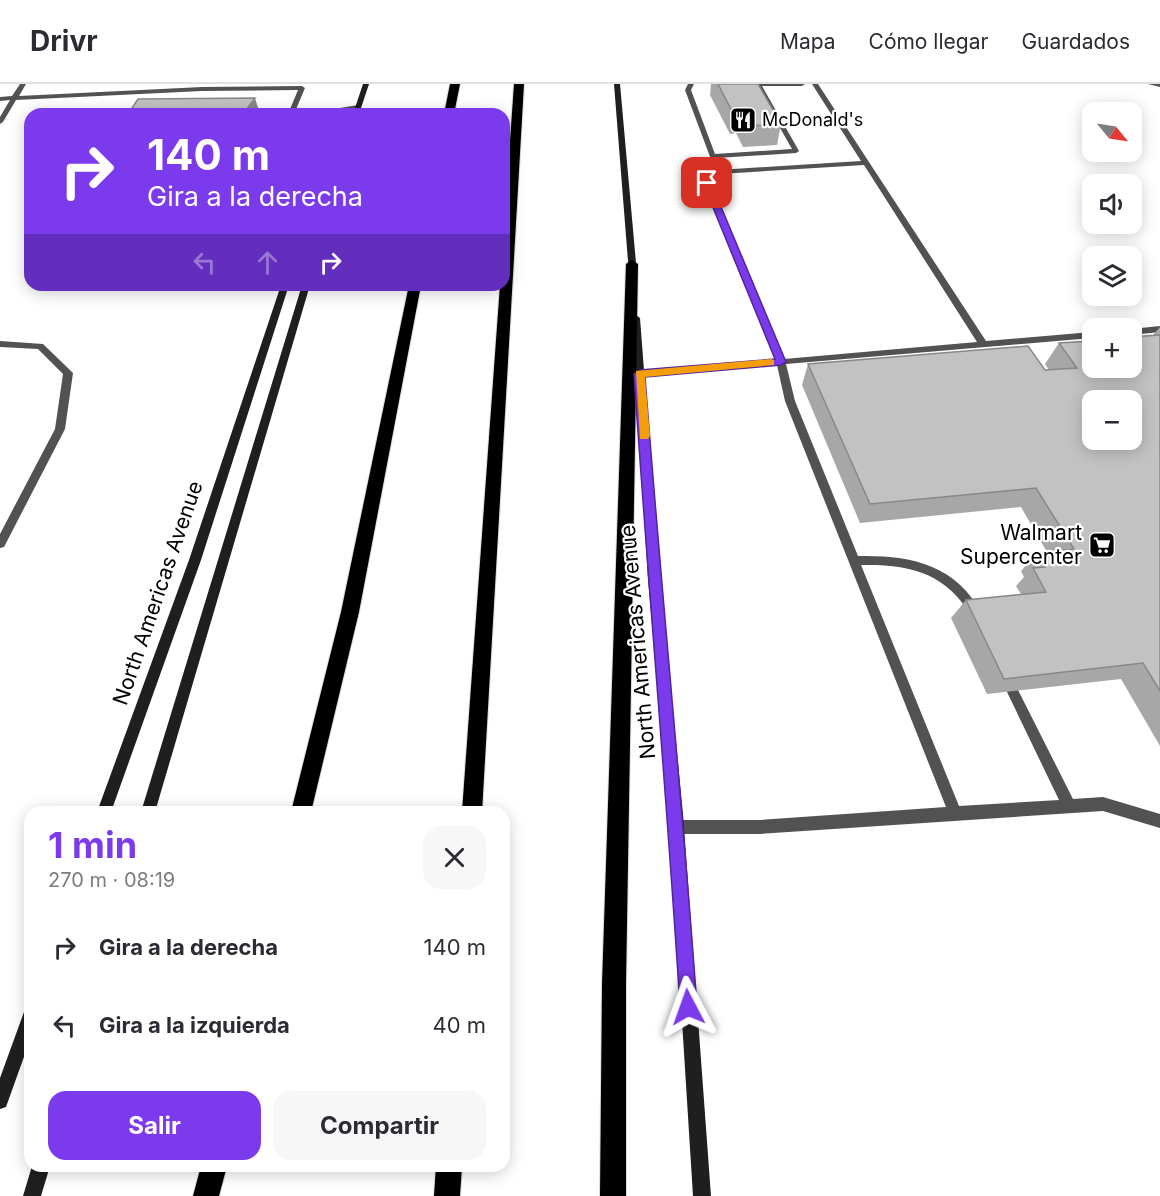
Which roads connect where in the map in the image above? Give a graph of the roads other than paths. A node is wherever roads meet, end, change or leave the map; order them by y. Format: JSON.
{"nodes":[{"id":1,"x":23,"y":84,"type":"edge"},
{"id":2,"x":146,"y":84,"type":"edge"},
{"id":3,"x":366,"y":84,"type":"edge"},
{"id":4,"x":455,"y":84,"type":"edge"},
{"id":5,"x":519,"y":84,"type":"edge"},
{"id":6,"x":617,"y":84,"type":"edge"},
{"id":7,"x":691,"y":84,"type":"edge"},
{"id":8,"x":760,"y":84,"type":"edge"},
{"id":9,"x":802,"y":84,"type":"edge"},
{"id":10,"x":815,"y":84,"type":"edge"},
{"id":11,"x":1151,"y":84,"type":"edge"},
{"id":12,"x":1160,"y":85,"type":"edge"},
{"id":13,"x":141,"y":92,"type":"junction"},
{"id":14,"x":16,"y":98,"type":"junction"},
{"id":15,"x":0,"y":99,"type":"edge"},
{"id":16,"x":294,"y":108,"type":"edge"},
{"id":17,"x":358,"y":108,"type":"edge"},
{"id":18,"x":450,"y":108,"type":"edge"},
{"id":19,"x":0,"y":122,"type":"edge"},
{"id":20,"x":796,"y":151,"type":"junction"},
{"id":21,"x":712,"y":156,"type":"junction"},
{"id":22,"x":867,"y":163,"type":"junction"},
{"id":23,"x":810,"y":166,"type":"junction"},
{"id":24,"x":718,"y":172,"type":"junction"},
{"id":25,"x":510,"y":223,"type":"edge"},
{"id":26,"x":632,"y":264,"type":"junction"},
{"id":27,"x":283,"y":291,"type":"edge"},
{"id":28,"x":304,"y":291,"type":"edge"},
{"id":29,"x":414,"y":291,"type":"edge"},
{"id":30,"x":506,"y":291,"type":"edge"},
{"id":31,"x":1160,"y":329,"type":"edge"},
{"id":32,"x":1142,"y":331,"type":"edge"},
{"id":33,"x":1082,"y":336,"type":"edge"},
{"id":34,"x":0,"y":344,"type":"edge"},
{"id":35,"x":983,"y":344,"type":"junction"},
{"id":36,"x":781,"y":362,"type":"junction"},
{"id":37,"x":640,"y":374,"type":"junction"},
{"id":38,"x":0,"y":544,"type":"edge"},
{"id":39,"x":854,"y":561,"type":"junction"},
{"id":40,"x":976,"y":615,"type":"edge"},
{"id":41,"x":1013,"y":692,"type":"edge"},
{"id":42,"x":106,"y":806,"type":"edge"},
{"id":43,"x":150,"y":806,"type":"edge"},
{"id":44,"x":302,"y":806,"type":"edge"},
{"id":45,"x":472,"y":806,"type":"edge"},
{"id":46,"x":1069,"y":806,"type":"junction"},
{"id":47,"x":955,"y":813,"type":"junction"},
{"id":48,"x":1160,"y":821,"type":"edge"},
{"id":49,"x":676,"y":827,"type":"junction"},
{"id":50,"x":24,"y":1035,"type":"edge"},
{"id":51,"x":0,"y":1101,"type":"edge"},
{"id":52,"x":39,"y":1172,"type":"edge"},
{"id":53,"x":213,"y":1172,"type":"edge"},
{"id":54,"x":449,"y":1172,"type":"edge"},
{"id":55,"x":32,"y":1196,"type":"edge"},
{"id":56,"x":207,"y":1196,"type":"edge"},
{"id":57,"x":447,"y":1196,"type":"edge"},
{"id":58,"x":613,"y":1196,"type":"edge"},
{"id":59,"x":702,"y":1196,"type":"edge"}],
"edges":[{"from":1,"to":14,"type":"lane"},
{"from":2,"to":13,"type":"lane"},
{"from":3,"to":17,"type":"main road"},
{"from":4,"to":18,"type":"highway"},
{"from":5,"to":25,"type":"highway"},
{"from":6,"to":26,"type":"main road","name":"North Americas Avenue"},
{"from":7,"to":21,"type":"lane"},
{"from":8,"to":9,"type":"lane"},
{"from":8,"to":20,"type":"lane"},
{"from":10,"to":22,"type":"lane"},
{"from":11,"to":12,"type":"lane"},
{"from":13,"to":14,"type":"lane"},
{"from":13,"to":16,"type":"lane"},
{"from":14,"to":15,"type":"lane"},
{"from":14,"to":19,"type":"lane"},
{"from":20,"to":21,"type":"lane"},
{"from":20,"to":23,"type":"lane"},
{"from":21,"to":24,"type":"lane"},
{"from":22,"to":23,"type":"lane"},
{"from":22,"to":35,"type":"lane"},
{"from":23,"to":24,"type":"lane"},
{"from":24,"to":36,"type":"lane"},
{"from":26,"to":37,"type":"main road","name":"North Americas Avenue"},
{"from":26,"to":58,"type":"highway"},
{"from":27,"to":42,"type":"main road","name":"North Americas Avenue"},
{"from":28,"to":43,"type":"main road"},
{"from":29,"to":44,"type":"highway"},
{"from":30,"to":45,"type":"highway"},
{"from":31,"to":32,"type":"lane"},
{"from":33,"to":35,"type":"lane"},
{"from":34,"to":38,"type":"lane"},
{"from":35,"to":36,"type":"lane"},
{"from":36,"to":37,"type":"lane"},
{"from":36,"to":39,"type":"lane"},
{"from":37,"to":49,"type":"main road","name":"North Americas Avenue"},
{"from":39,"to":40,"type":"lane"},
{"from":39,"to":47,"type":"lane"},
{"from":41,"to":46,"type":"lane"},
{"from":46,"to":47,"type":"lane"},
{"from":46,"to":48,"type":"lane"},
{"from":47,"to":49,"type":"lane"},
{"from":49,"to":59,"type":"main road","name":"North Americas Avenue"},
{"from":50,"to":51,"type":"main road"},
{"from":52,"to":55,"type":"main road"},
{"from":53,"to":56,"type":"highway"},
{"from":54,"to":57,"type":"highway"}]}
